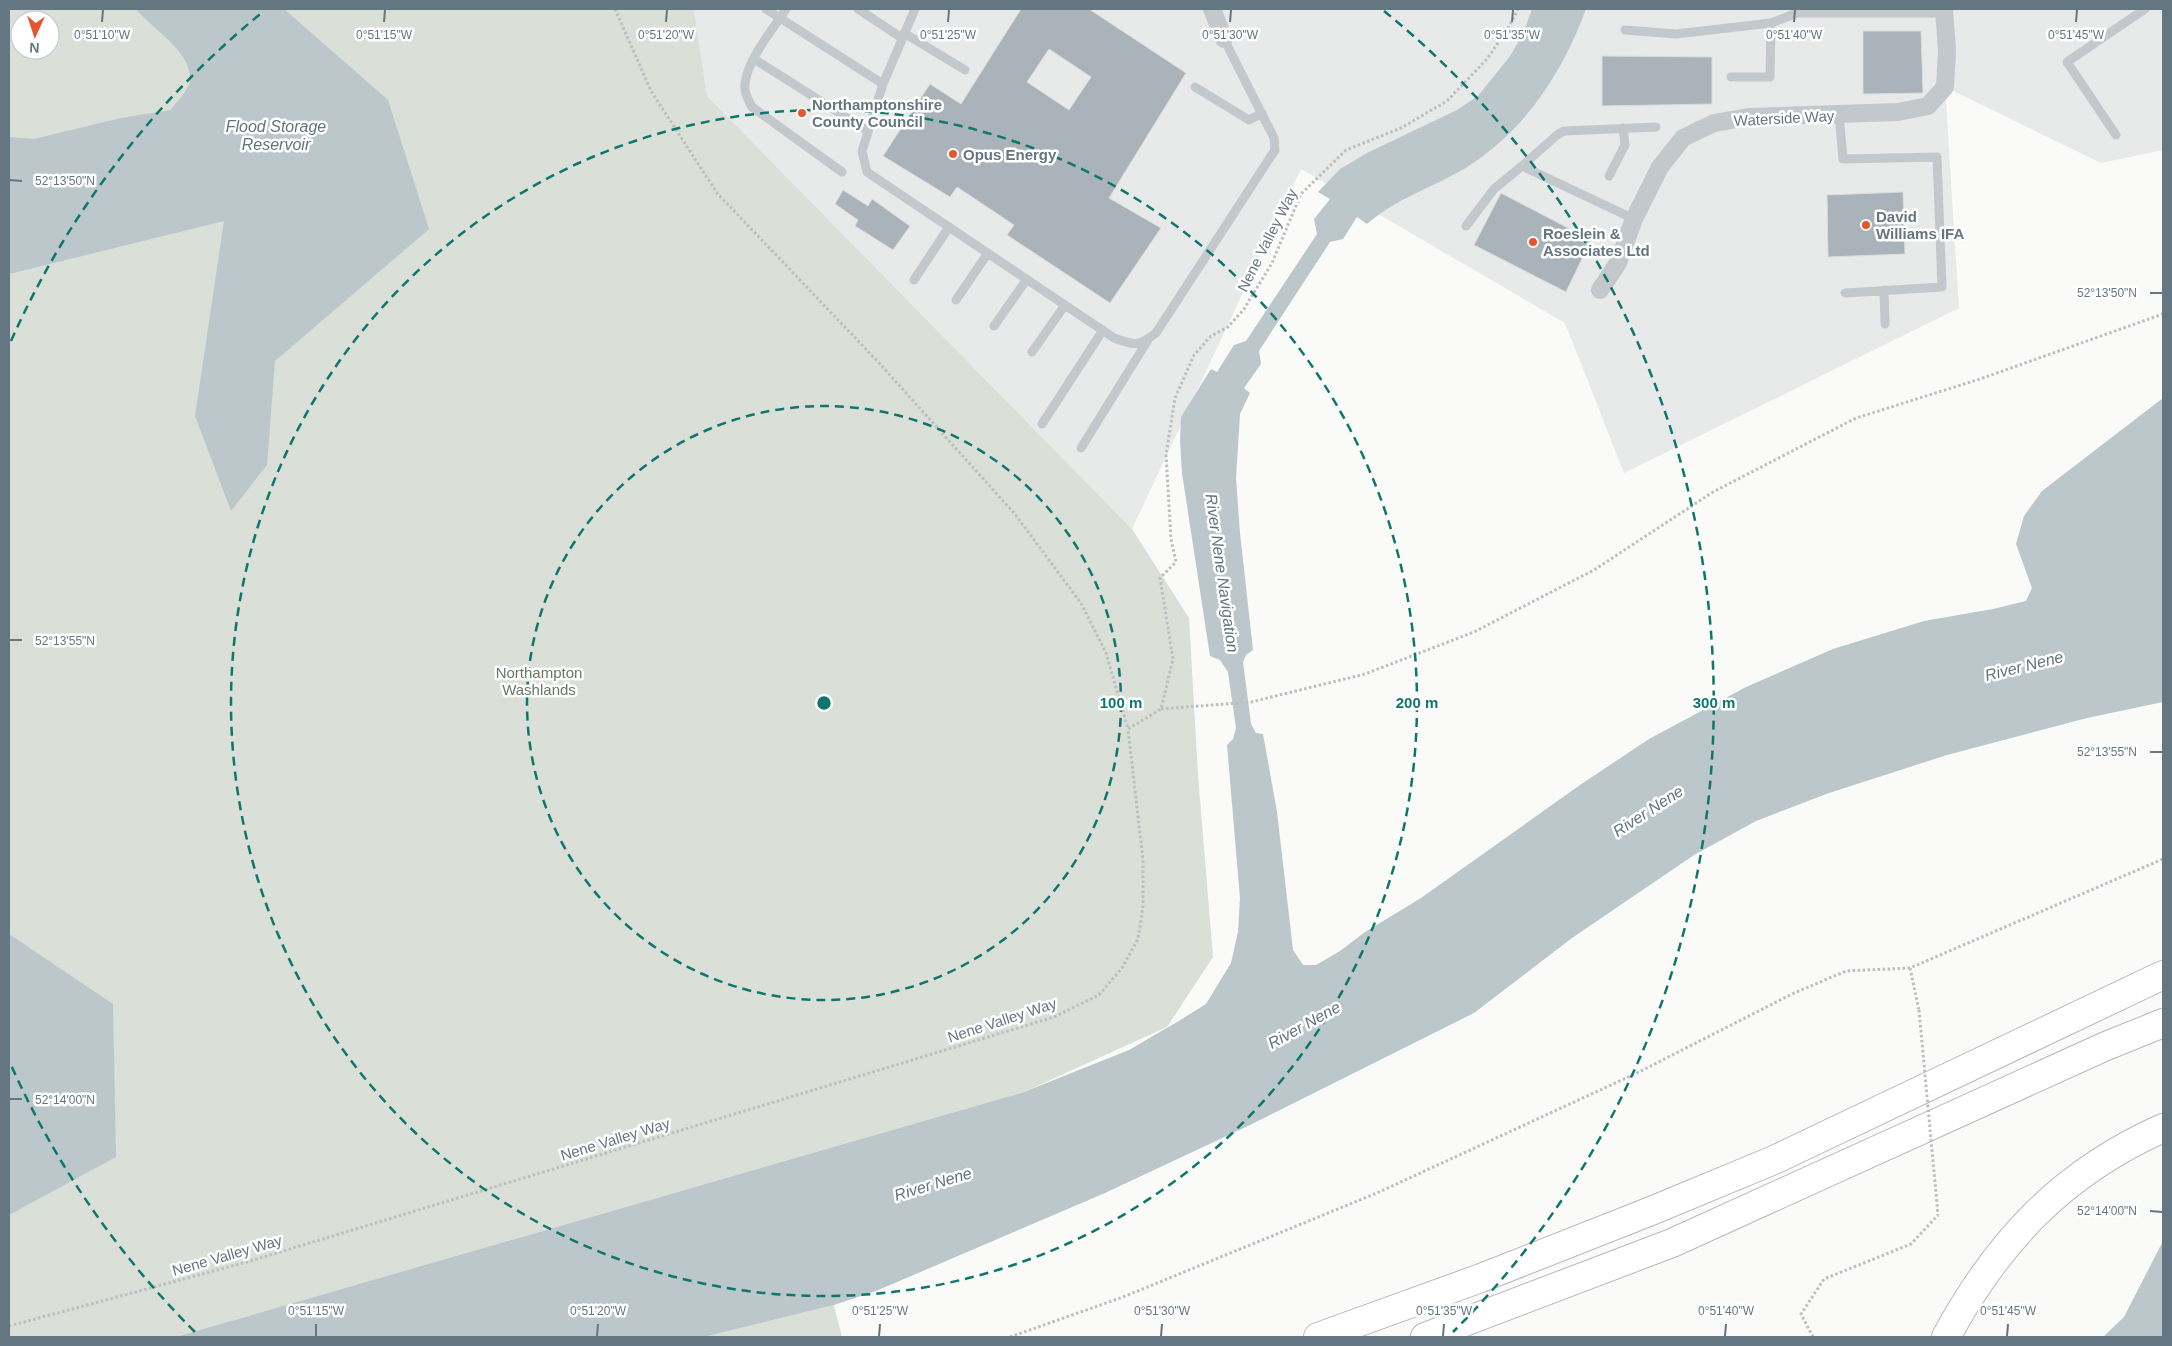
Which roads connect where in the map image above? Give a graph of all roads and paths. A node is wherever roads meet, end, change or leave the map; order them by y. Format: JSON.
{"nodes":[{"id":1,"x":615,"y":9,"type":"edge"},
{"id":2,"x":766,"y":9,"type":"edge"},
{"id":3,"x":786,"y":9,"type":"edge"},
{"id":4,"x":858,"y":9,"type":"edge"},
{"id":5,"x":915,"y":9,"type":"edge"},
{"id":6,"x":1212,"y":9,"type":"edge"},
{"id":7,"x":1518,"y":9,"type":"edge"},
{"id":8,"x":2145,"y":9,"type":"edge"},
{"id":9,"x":1796,"y":11,"type":"edge"},
{"id":10,"x":1850,"y":11,"type":"edge"},
{"id":11,"x":1944,"y":11,"type":"edge"},
{"id":12,"x":780,"y":18,"type":"junction"},
{"id":13,"x":1771,"y":23,"type":"junction"},
{"id":14,"x":1625,"y":30,"type":"dead end"},
{"id":15,"x":903,"y":36,"type":"junction"},
{"id":16,"x":1224,"y":39,"type":"joint"},
{"id":17,"x":754,"y":58,"type":"junction"},
{"id":18,"x":965,"y":70,"type":"dead end"},
{"id":19,"x":1731,"y":77,"type":"dead end"},
{"id":20,"x":883,"y":84,"type":"junction"},
{"id":21,"x":1195,"y":87,"type":"dead end"},
{"id":22,"x":1262,"y":113,"type":"junction"},
{"id":23,"x":1838,"y":114,"type":"junction"},
{"id":24,"x":1656,"y":127,"type":"dead end"},
{"id":25,"x":1623,"y":128,"type":"junction"},
{"id":26,"x":868,"y":131,"type":"junction"},
{"id":27,"x":2116,"y":135,"type":"dead end"},
{"id":28,"x":1522,"y":166,"type":"junction"},
{"id":29,"x":842,"y":172,"type":"dead end"},
{"id":30,"x":1609,"y":176,"type":"dead end"},
{"id":31,"x":1634,"y":219,"type":"junction"},
{"id":32,"x":1466,"y":226,"type":"dead end"},
{"id":33,"x":949,"y":227,"type":"junction"},
{"id":34,"x":988,"y":253,"type":"junction"},
{"id":35,"x":1027,"y":279,"type":"junction"},
{"id":36,"x":914,"y":280,"type":"dead end"},
{"id":37,"x":1600,"y":290,"type":"dead end"},
{"id":38,"x":1884,"y":290,"type":"junction"},
{"id":39,"x":1845,"y":293,"type":"dead end"},
{"id":40,"x":956,"y":300,"type":"dead end"},
{"id":41,"x":1065,"y":305,"type":"junction"},
{"id":42,"x":2163,"y":314,"type":"edge"},
{"id":43,"x":1885,"y":324,"type":"dead end"},
{"id":44,"x":994,"y":326,"type":"dead end"},
{"id":45,"x":1103,"y":330,"type":"junction"},
{"id":46,"x":1150,"y":338,"type":"junction"},
{"id":47,"x":1032,"y":352,"type":"dead end"},
{"id":48,"x":1042,"y":424,"type":"dead end"},
{"id":49,"x":1080,"y":448,"type":"dead end"},
{"id":50,"x":1161,"y":709,"type":"junction"},
{"id":51,"x":1128,"y":729,"type":"junction"},
{"id":52,"x":2163,"y":859,"type":"edge"},
{"id":53,"x":1910,"y":968,"type":"junction"},
{"id":54,"x":2163,"y":970,"type":"edge"},
{"id":55,"x":2163,"y":975,"type":"edge"},
{"id":56,"x":2138,"y":988,"type":"junction"},
{"id":57,"x":2163,"y":1018,"type":"edge"},
{"id":58,"x":2163,"y":1023,"type":"edge"},
{"id":59,"x":2106,"y":1046,"type":"junction"},
{"id":60,"x":2163,"y":1128,"type":"edge"},
{"id":61,"x":9,"y":1326,"type":"edge"},
{"id":62,"x":1010,"y":1337,"type":"edge"},
{"id":63,"x":1318,"y":1337,"type":"edge"},
{"id":64,"x":1425,"y":1337,"type":"edge"},
{"id":65,"x":1813,"y":1337,"type":"edge"},
{"id":66,"x":1946,"y":1337,"type":"edge"}],
"edges":[{"from":1,"to":51,"type":"path","name":"Nene Valley Way"},
{"from":2,"to":12,"type":"lane"},
{"from":3,"to":12,"type":"lane"},
{"from":4,"to":15,"type":"lane"},
{"from":5,"to":15,"type":"lane"},
{"from":6,"to":16,"type":"street"},
{"from":7,"to":50,"type":"path","name":"Nene Valley Way"},
{"from":8,"to":27,"type":"lane"},
{"from":9,"to":10,"type":"lane"},
{"from":9,"to":13,"type":"lane"},
{"from":10,"to":11,"type":"lane"},
{"from":11,"to":23,"type":"street","name":"Waterside Way"},
{"from":12,"to":17,"type":"lane"},
{"from":12,"to":20,"type":"lane"},
{"from":13,"to":14,"type":"lane"},
{"from":13,"to":19,"type":"lane"},
{"from":15,"to":18,"type":"lane"},
{"from":15,"to":20,"type":"lane"},
{"from":16,"to":22,"type":"lane"},
{"from":17,"to":26,"type":"lane"},
{"from":17,"to":29,"type":"lane"},
{"from":20,"to":26,"type":"lane"},
{"from":21,"to":22,"type":"lane"},
{"from":22,"to":46,"type":"lane"},
{"from":23,"to":31,"type":"street","name":"Waterside Way"},
{"from":23,"to":38,"type":"lane"},
{"from":24,"to":25,"type":"lane"},
{"from":25,"to":28,"type":"lane"},
{"from":25,"to":30,"type":"lane"},
{"from":26,"to":33,"type":"lane"},
{"from":28,"to":31,"type":"lane"},
{"from":28,"to":32,"type":"lane"},
{"from":31,"to":37,"type":"street","name":"Waterside Way"},
{"from":33,"to":34,"type":"lane"},
{"from":33,"to":36,"type":"lane"},
{"from":34,"to":35,"type":"lane"},
{"from":34,"to":40,"type":"lane"},
{"from":35,"to":41,"type":"lane"},
{"from":35,"to":44,"type":"lane"},
{"from":38,"to":39,"type":"lane"},
{"from":38,"to":43,"type":"lane"},
{"from":41,"to":45,"type":"lane"},
{"from":41,"to":47,"type":"lane"},
{"from":42,"to":50,"type":"path"},
{"from":45,"to":46,"type":"lane"},
{"from":45,"to":48,"type":"lane"},
{"from":46,"to":49,"type":"lane"},
{"from":50,"to":51,"type":"path"},
{"from":51,"to":61,"type":"path","name":"Nene Valley Way"},
{"from":52,"to":53,"type":"path"},
{"from":53,"to":62,"type":"path"},
{"from":53,"to":65,"type":"path","bridge":true},
{"from":54,"to":56,"type":"main road"},
{"from":55,"to":56,"type":"main road"},
{"from":56,"to":63,"type":"main road"},
{"from":57,"to":59,"type":"main road"},
{"from":58,"to":59,"type":"main road"},
{"from":59,"to":64,"type":"main road"},
{"from":60,"to":66,"type":"main road"}]}
